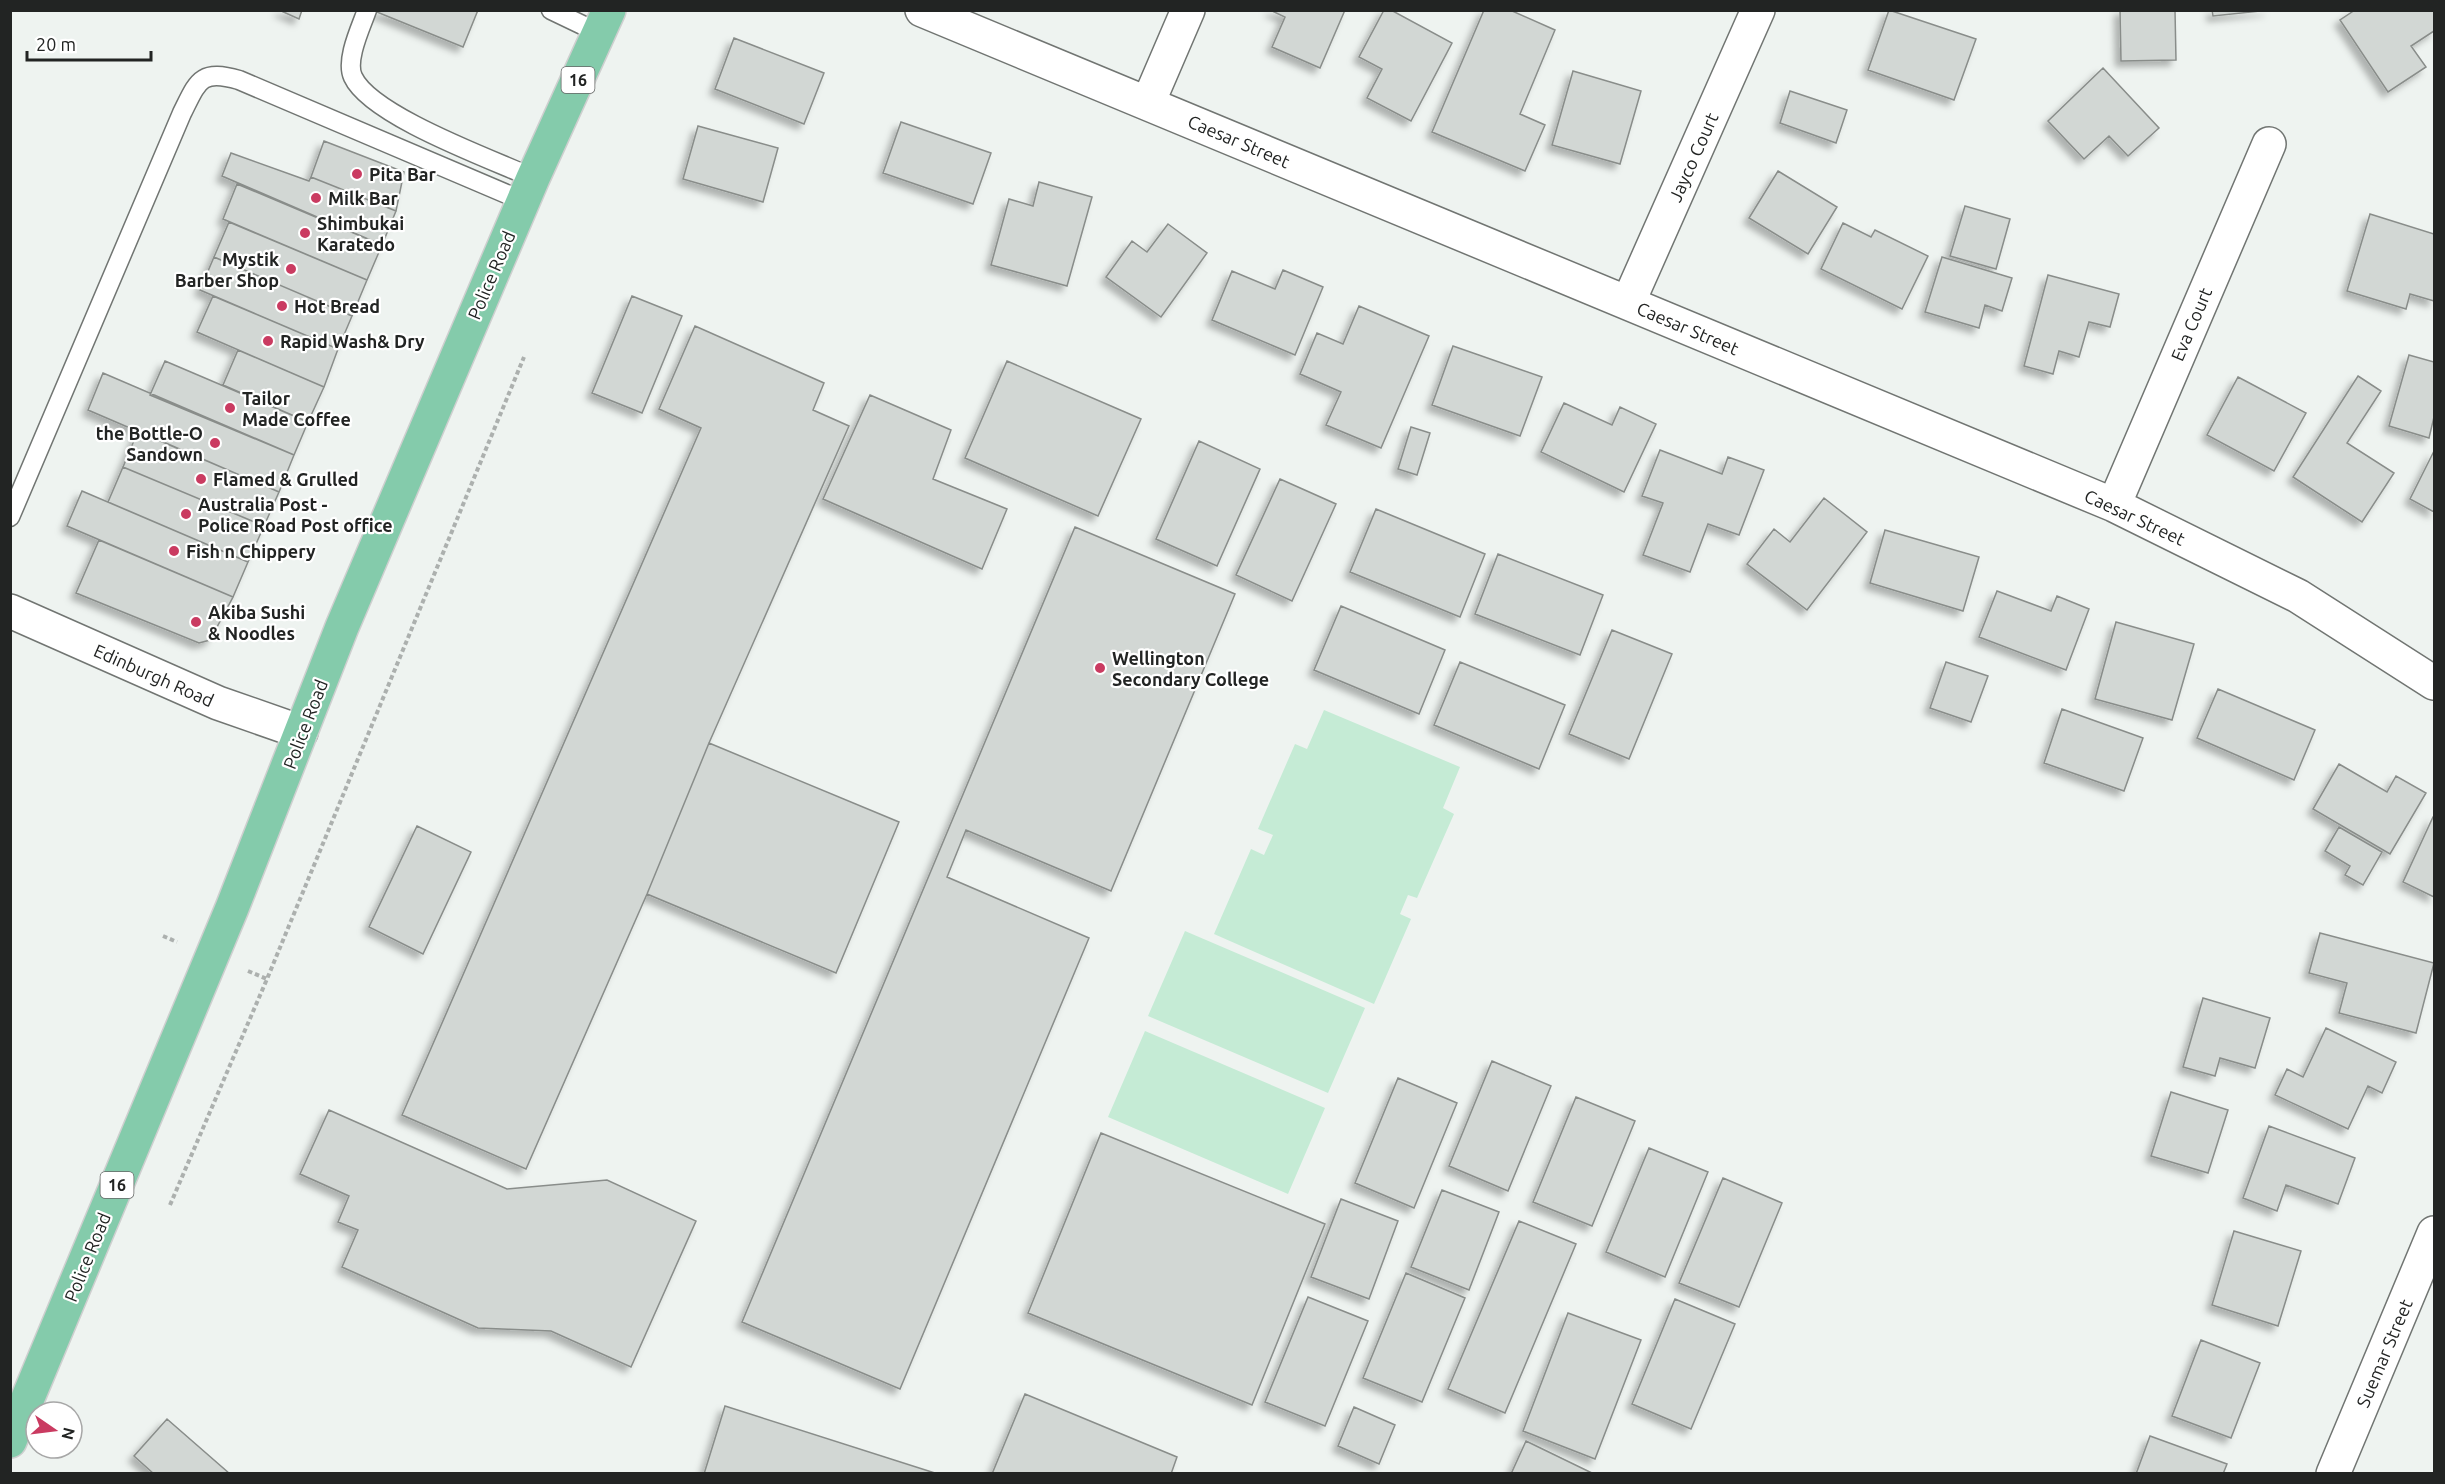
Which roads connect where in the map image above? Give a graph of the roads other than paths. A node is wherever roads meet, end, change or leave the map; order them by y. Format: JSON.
{"nodes":[{"id":1,"x":367,"y":10,"type":"edge"},
{"id":2,"x":551,"y":10,"type":"edge"},
{"id":3,"x":922,"y":10,"type":"edge"},
{"id":4,"x":1188,"y":10,"type":"edge"},
{"id":5,"x":1758,"y":10,"type":"edge"},
{"id":6,"x":604,"y":22,"type":"edge"},
{"id":7,"x":1148,"y":103,"type":"junction"},
{"id":8,"x":2269,"y":144,"type":"dead end"},
{"id":9,"x":528,"y":189,"type":"junction"},
{"id":10,"x":1628,"y":303,"type":"junction"},
{"id":11,"x":2114,"y":505,"type":"junction"},
{"id":12,"x":10,"y":517,"type":"edge"},
{"id":13,"x":10,"y":610,"type":"edge"},
{"id":14,"x":2434,"y":683,"type":"edge"},
{"id":15,"x":301,"y":732,"type":"junction"},
{"id":16,"x":2434,"y":1233,"type":"edge"},
{"id":17,"x":10,"y":1441,"type":"edge"},
{"id":18,"x":2333,"y":1473,"type":"edge"}],
"edges":[{"from":1,"to":9,"type":"lane"},
{"from":2,"to":6,"type":"lane"},
{"from":3,"to":7,"type":"street","name":"Caesar Street"},
{"from":4,"to":7,"type":"street"},
{"from":5,"to":10,"type":"street","name":"Jayco Court"},
{"from":6,"to":9,"type":"main road","name":"Police Road","number":"16"},
{"from":7,"to":10,"type":"street","name":"Caesar Street"},
{"from":8,"to":11,"type":"street","name":"Eva Court"},
{"from":9,"to":12,"type":"lane"},
{"from":9,"to":15,"type":"main road","name":"Police Road","number":"16"},
{"from":10,"to":11,"type":"street","name":"Caesar Street"},
{"from":11,"to":14,"type":"street","name":"Caesar Street"},
{"from":13,"to":15,"type":"street","name":"Edinburgh Road"},
{"from":15,"to":17,"type":"main road","name":"Police Road","number":"16"},
{"from":16,"to":18,"type":"street","name":"Suemar Street"}]}
